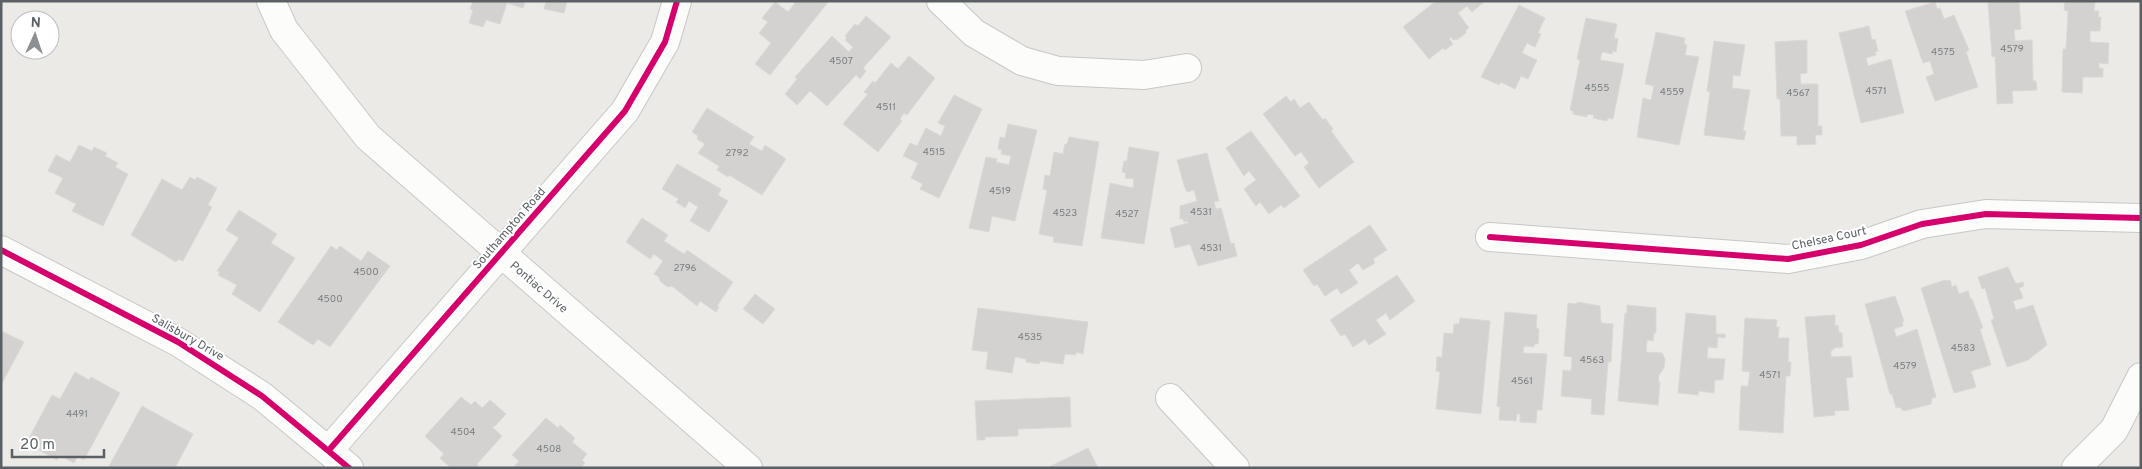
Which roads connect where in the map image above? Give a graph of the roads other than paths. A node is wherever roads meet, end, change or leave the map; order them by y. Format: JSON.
{"nodes":[{"id":1,"x":271,"y":1,"type":"edge"},
{"id":2,"x":677,"y":1,"type":"edge"},
{"id":3,"x":941,"y":1,"type":"edge"},
{"id":4,"x":1188,"y":68,"type":"dead end"},
{"id":5,"x":2141,"y":218,"type":"edge"},
{"id":6,"x":1490,"y":237,"type":"dead end"},
{"id":7,"x":1,"y":250,"type":"edge"},
{"id":8,"x":502,"y":255,"type":"junction"},
{"id":9,"x":2141,"y":377,"type":"edge"},
{"id":10,"x":1170,"y":398,"type":"dead end"},
{"id":11,"x":329,"y":450,"type":"junction"},
{"id":12,"x":349,"y":468,"type":"edge"},
{"id":13,"x":748,"y":468,"type":"edge"},
{"id":14,"x":1235,"y":468,"type":"edge"},
{"id":15,"x":2076,"y":468,"type":"edge"}],
"edges":[{"from":1,"to":8,"type":"street","name":"Pontiac Drive"},
{"from":2,"to":8,"type":"street","name":"Southampton Road"},
{"from":3,"to":4,"type":"street"},
{"from":5,"to":6,"type":"street","name":"Chelsea Court"},
{"from":7,"to":11,"type":"street","name":"Salisbury Drive"},
{"from":8,"to":11,"type":"street","name":"Southampton Road"},
{"from":8,"to":13,"type":"street","name":"Pontiac Drive"},
{"from":9,"to":15,"type":"street"},
{"from":10,"to":14,"type":"street"},
{"from":11,"to":12,"type":"street","name":"Salisbury Drive"}]}
